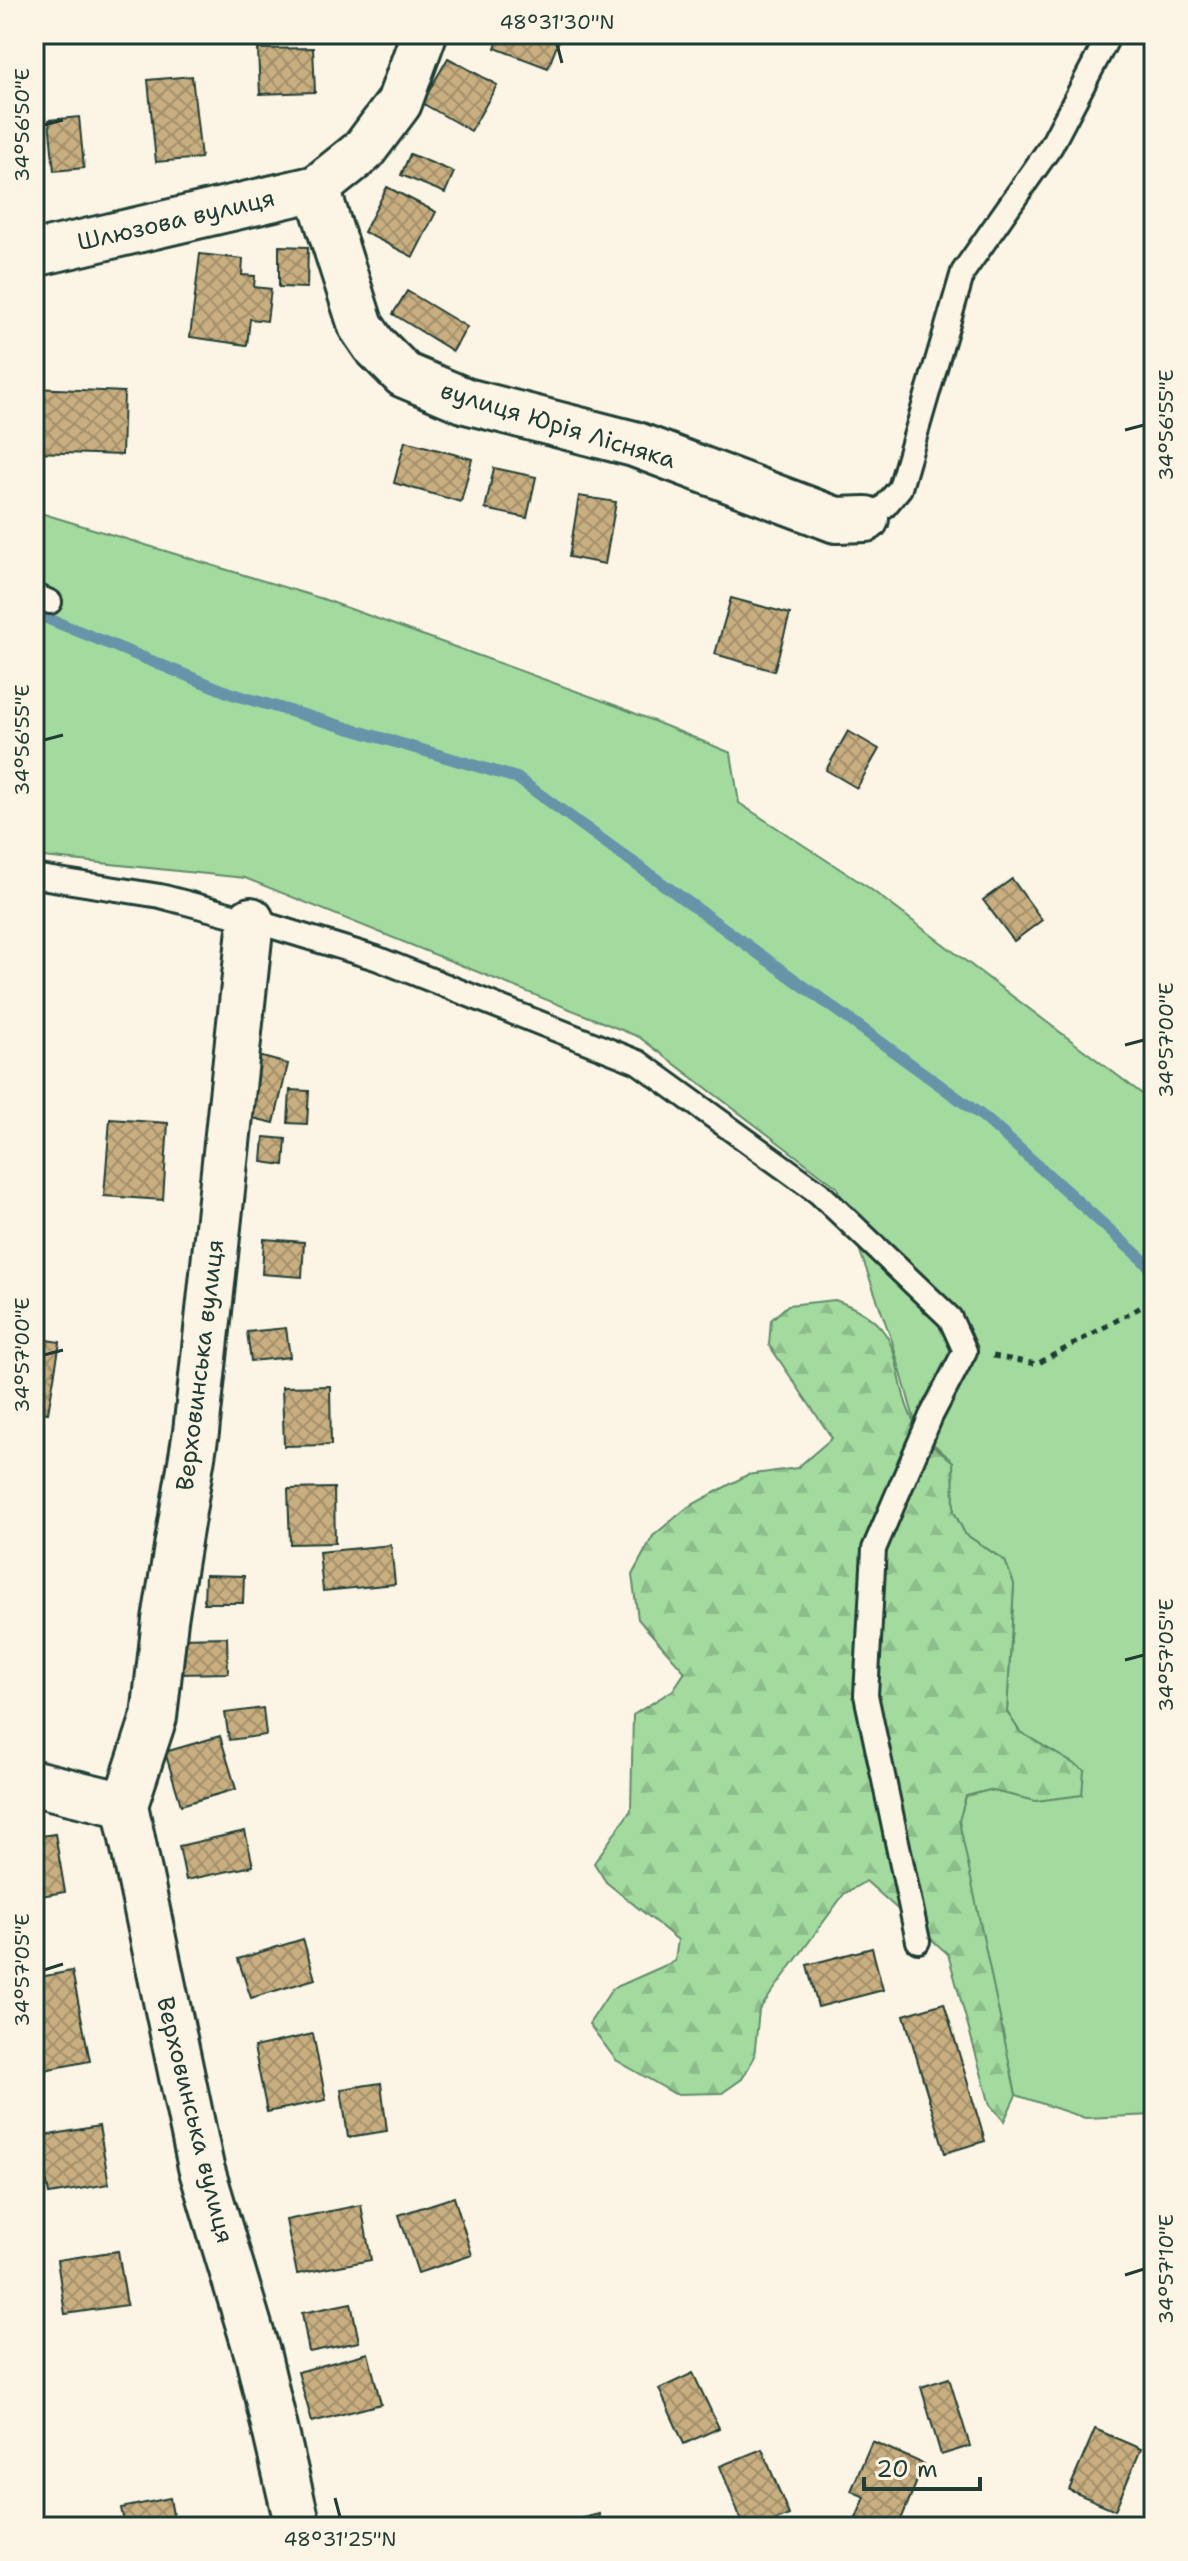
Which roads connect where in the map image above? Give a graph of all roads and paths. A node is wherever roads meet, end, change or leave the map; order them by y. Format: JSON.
{"nodes":[{"id":1,"x":424,"y":34,"type":"edge"},
{"id":2,"x":1106,"y":41,"type":"dead end"},
{"id":3,"x":317,"y":188,"type":"junction"},
{"id":4,"x":34,"y":254,"type":"edge"},
{"id":5,"x":866,"y":519,"type":"joint"},
{"id":6,"x":34,"y":876,"type":"edge"},
{"id":7,"x":251,"y":920,"type":"junction"},
{"id":8,"x":1153,"y":1302,"type":"edge"},
{"id":9,"x":965,"y":1351,"type":"junction"},
{"id":10,"x":34,"y":1783,"type":"edge"},
{"id":11,"x":125,"y":1805,"type":"junction"},
{"id":12,"x":918,"y":1941,"type":"dead end"},
{"id":13,"x":298,"y":2527,"type":"edge"}],
"edges":[{"from":1,"to":3,"type":"street"},
{"from":2,"to":5,"type":"lane"},
{"from":3,"to":4,"type":"street","name":"Шлюзова вулиця"},
{"from":3,"to":5,"type":"street","name":"вулиця Юрія Лісняка"},
{"from":6,"to":7,"type":"lane"},
{"from":7,"to":9,"type":"lane"},
{"from":7,"to":11,"type":"street","name":"Верховинська вулиця"},
{"from":8,"to":9,"type":"path"},
{"from":9,"to":12,"type":"lane"},
{"from":10,"to":11,"type":"street"},
{"from":11,"to":13,"type":"street","name":"Верховинська вулиця"}]}
